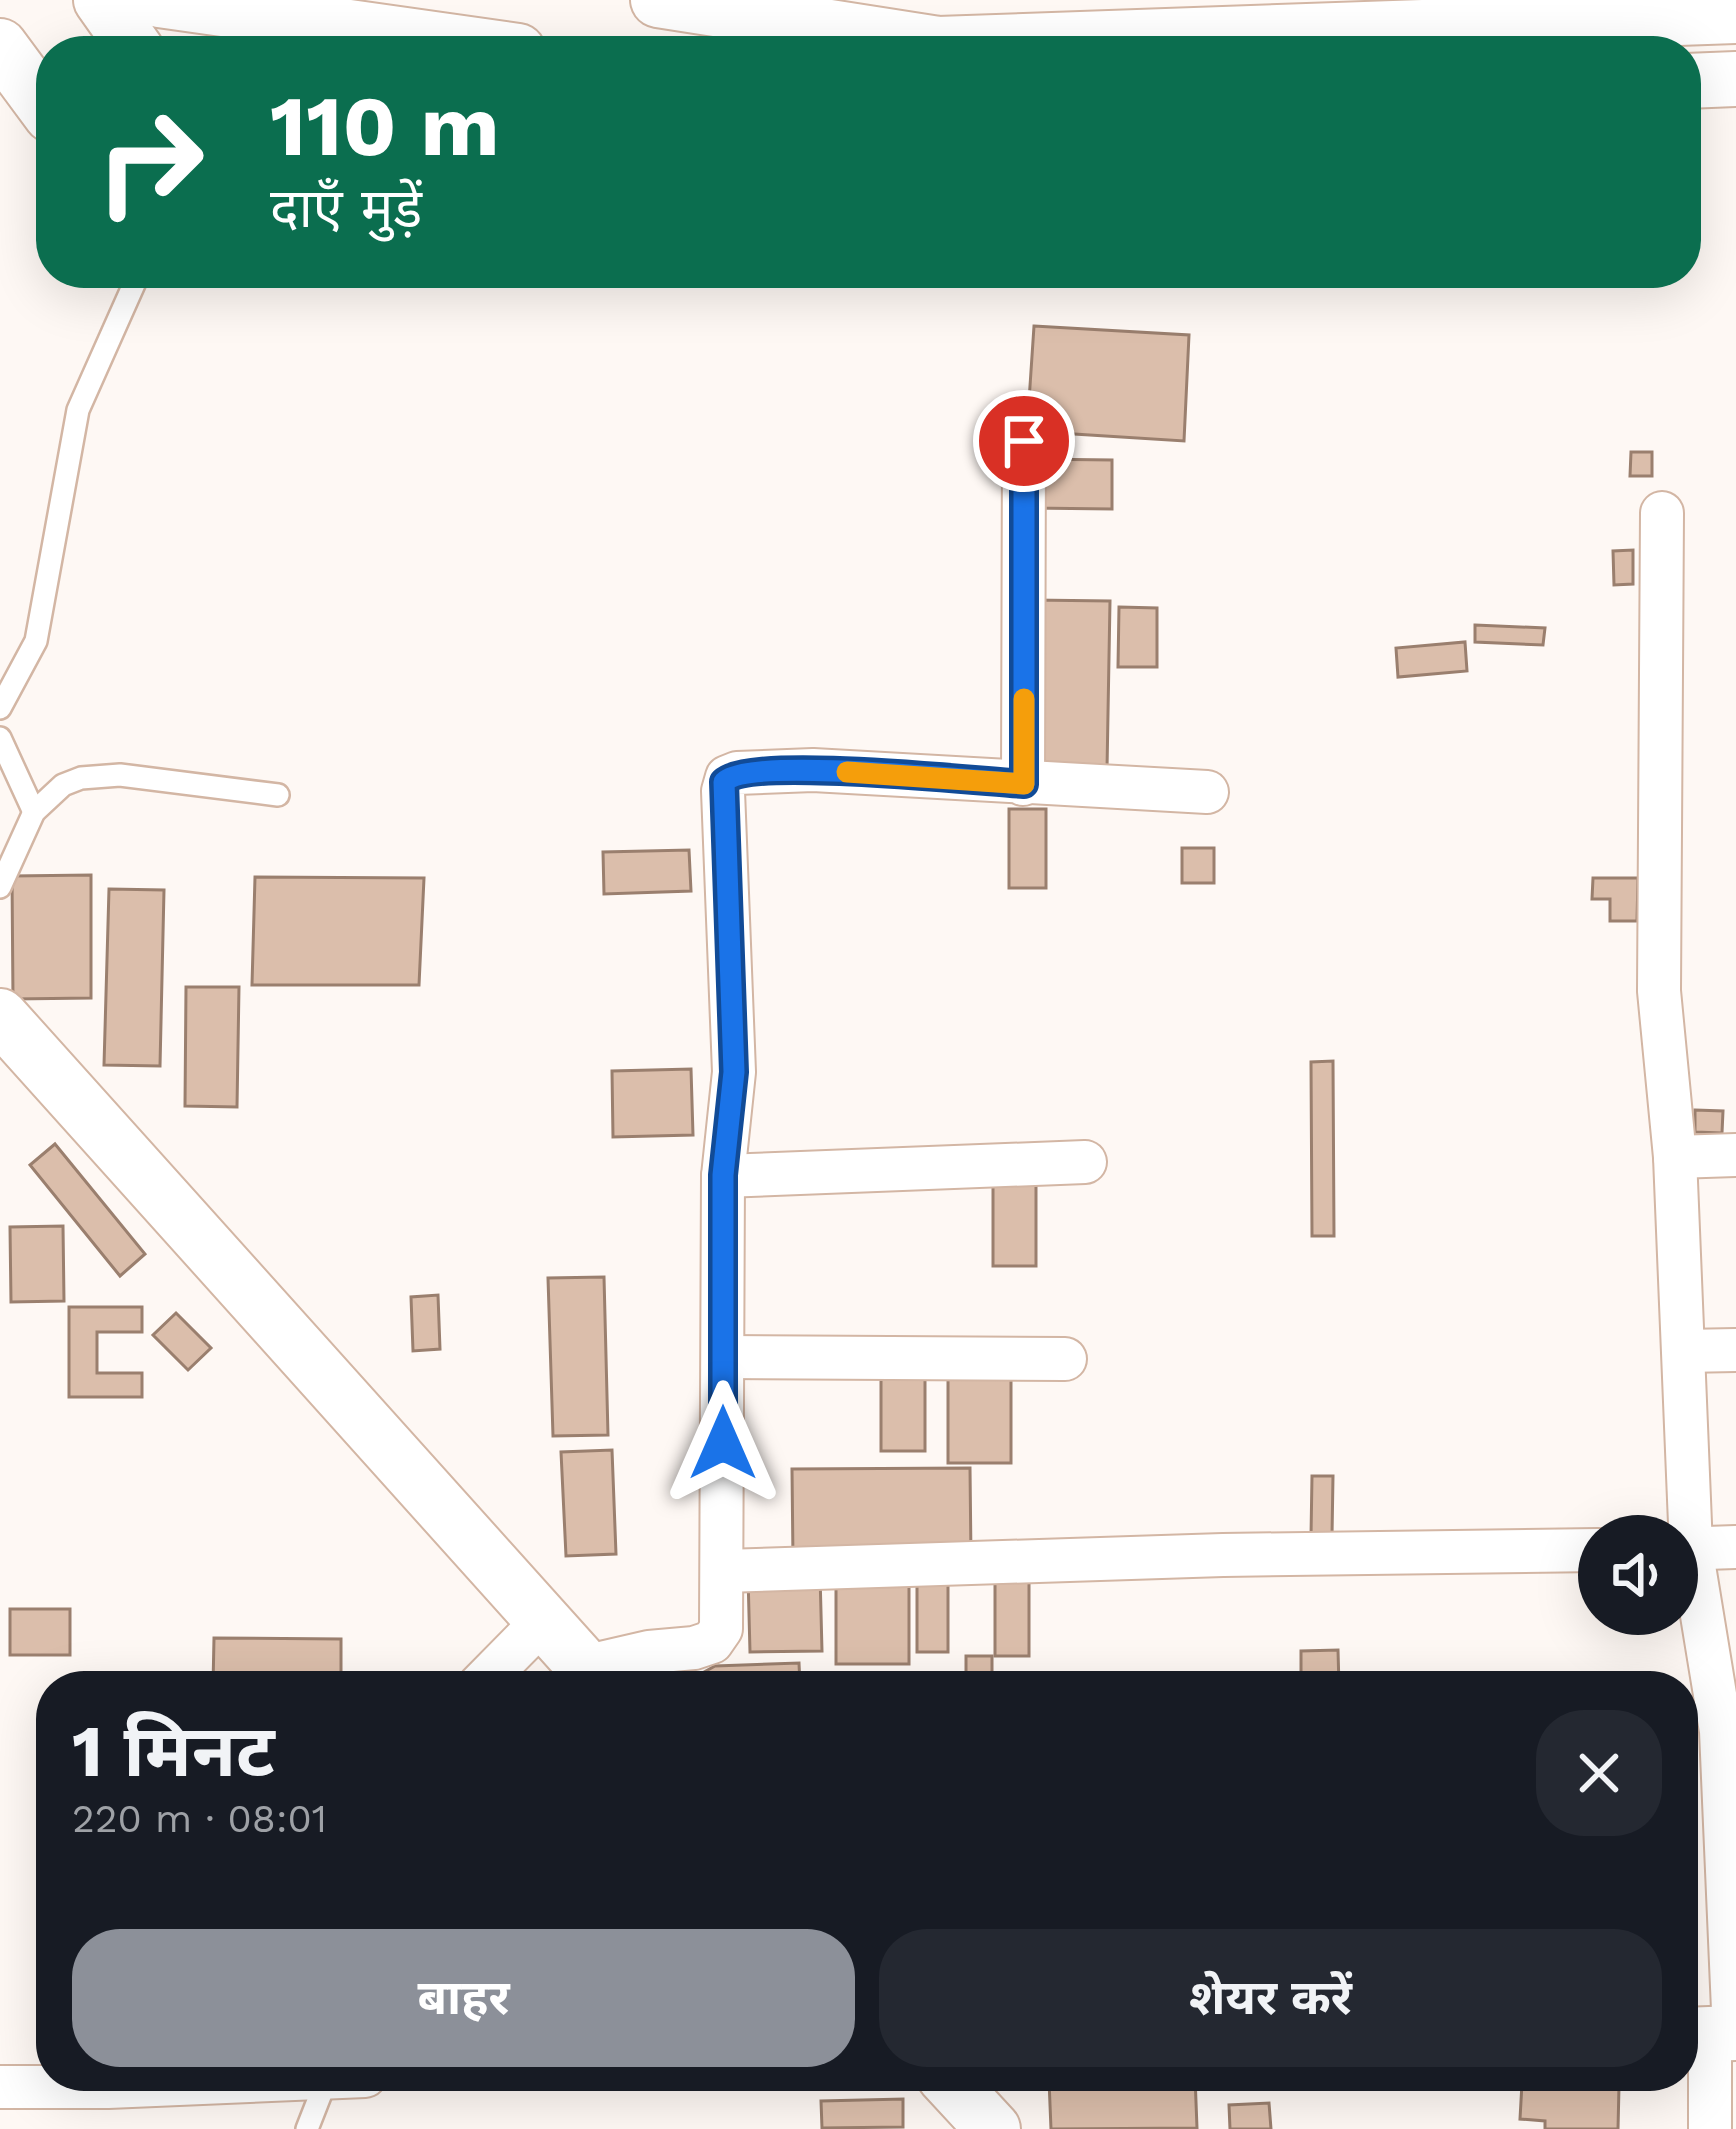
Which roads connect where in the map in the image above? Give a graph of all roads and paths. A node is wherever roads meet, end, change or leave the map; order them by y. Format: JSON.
{"nodes":[{"id":1,"x":101,"y":0,"type":"edge"},
{"id":2,"x":159,"y":0,"type":"edge"},
{"id":3,"x":658,"y":0,"type":"edge"},
{"id":4,"x":1295,"y":16,"type":"edge"},
{"id":5,"x":1736,"y":16,"type":"edge"},
{"id":6,"x":126,"y":36,"type":"edge"},
{"id":7,"x":412,"y":36,"type":"edge"},
{"id":8,"x":872,"y":36,"type":"edge"},
{"id":9,"x":1065,"y":36,"type":"edge"},
{"id":10,"x":0,"y":46,"type":"edge"},
{"id":11,"x":1736,"y":79,"type":"edge"},
{"id":12,"x":1701,"y":80,"type":"edge"},
{"id":13,"x":36,"y":95,"type":"edge"},
{"id":14,"x":132,"y":288,"type":"edge"},
{"id":15,"x":1024,"y":441,"type":"dead end"},
{"id":16,"x":1662,"y":513,"type":"dead end"},
{"id":17,"x":0,"y":708,"type":"edge"},
{"id":18,"x":0,"y":738,"type":"edge"},
{"id":19,"x":1024,"y":784,"type":"junction"},
{"id":20,"x":1207,"y":792,"type":"dead end"},
{"id":21,"x":278,"y":795,"type":"dead end"},
{"id":22,"x":34,"y":812,"type":"junction"},
{"id":23,"x":0,"y":887,"type":"edge"},
{"id":24,"x":0,"y":1016,"type":"edge"},
{"id":25,"x":1736,"y":1155,"type":"edge"},
{"id":26,"x":1675,"y":1157,"type":"junction"},
{"id":27,"x":1085,"y":1162,"type":"dead end"},
{"id":28,"x":723,"y":1175,"type":"junction"},
{"id":29,"x":1736,"y":1350,"type":"edge"},
{"id":30,"x":1684,"y":1351,"type":"junction"},
{"id":31,"x":723,"y":1358,"type":"junction"},
{"id":32,"x":1065,"y":1359,"type":"dead end"},
{"id":33,"x":1684,"y":1515,"type":"edge"},
{"id":34,"x":1736,"y":1547,"type":"edge"},
{"id":35,"x":1698,"y":1548,"type":"edge"},
{"id":36,"x":1578,"y":1550,"type":"edge"},
{"id":37,"x":724,"y":1571,"type":"junction"},
{"id":38,"x":543,"y":1621,"type":"junction"},
{"id":39,"x":1698,"y":1635,"type":"edge"},
{"id":40,"x":493,"y":1671,"type":"edge"},
{"id":41,"x":588,"y":1671,"type":"edge"},
{"id":42,"x":605,"y":1671,"type":"edge"},
{"id":43,"x":1713,"y":1731,"type":"edge"},
{"id":44,"x":1731,"y":1849,"type":"edge"},
{"id":45,"x":1716,"y":2034,"type":"edge"},
{"id":46,"x":0,"y":2087,"type":"edge"},
{"id":47,"x":36,"y":2087,"type":"edge"},
{"id":48,"x":322,"y":2091,"type":"edge"},
{"id":49,"x":958,"y":2091,"type":"edge"},
{"id":50,"x":307,"y":2129,"type":"edge"},
{"id":51,"x":993,"y":2129,"type":"edge"},
{"id":52,"x":1710,"y":2129,"type":"edge"}],
"edges":[{"from":1,"to":6,"type":"street"},
{"from":2,"to":7,"type":"street"},
{"from":3,"to":8,"type":"street"},
{"from":4,"to":5,"type":"street"},
{"from":4,"to":9,"type":"street"},
{"from":10,"to":13,"type":"street"},
{"from":11,"to":12,"type":"street"},
{"from":14,"to":17,"type":"lane"},
{"from":15,"to":19,"type":"street"},
{"from":16,"to":26,"type":"street"},
{"from":18,"to":22,"type":"lane"},
{"from":19,"to":20,"type":"street"},
{"from":19,"to":28,"type":"street"},
{"from":21,"to":22,"type":"lane"},
{"from":22,"to":23,"type":"lane"},
{"from":24,"to":38,"type":"street"},
{"from":25,"to":26,"type":"street"},
{"from":26,"to":30,"type":"street"},
{"from":27,"to":28,"type":"street"},
{"from":28,"to":31,"type":"street"},
{"from":29,"to":30,"type":"street"},
{"from":30,"to":33,"type":"street"},
{"from":31,"to":32,"type":"street"},
{"from":31,"to":37,"type":"street"},
{"from":34,"to":35,"type":"street"},
{"from":36,"to":37,"type":"street"},
{"from":37,"to":42,"type":"street"},
{"from":38,"to":40,"type":"street"},
{"from":38,"to":41,"type":"street"},
{"from":39,"to":43,"type":"street"},
{"from":43,"to":44,"type":"street"},
{"from":44,"to":45,"type":"street"},
{"from":45,"to":52,"type":"street"},
{"from":46,"to":47,"type":"street"},
{"from":48,"to":50,"type":"lane"},
{"from":49,"to":51,"type":"street"}]}
